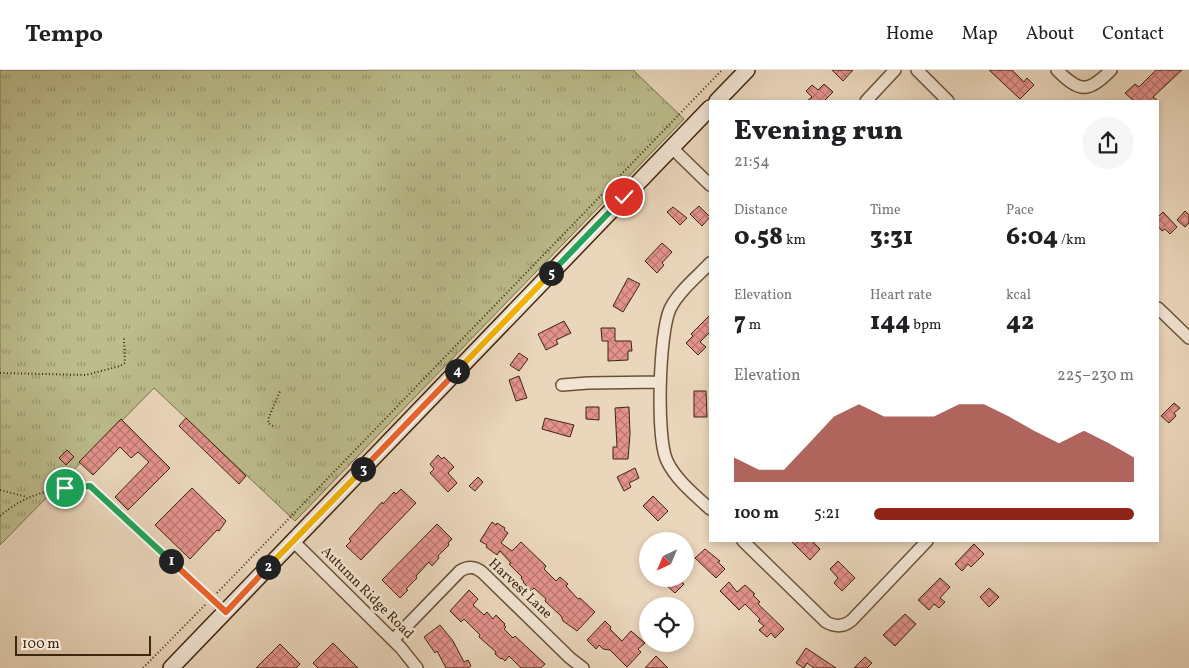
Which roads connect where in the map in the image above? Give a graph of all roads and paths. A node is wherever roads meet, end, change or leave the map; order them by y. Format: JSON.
{"nodes":[{"id":1,"x":722,"y":70,"type":"edge"},
{"id":2,"x":747,"y":70,"type":"edge"},
{"id":3,"x":895,"y":70,"type":"edge"},
{"id":4,"x":916,"y":70,"type":"edge"},
{"id":5,"x":1057,"y":70,"type":"edge"},
{"id":6,"x":1111,"y":70,"type":"edge"},
{"id":7,"x":718,"y":100,"type":"edge"},
{"id":8,"x":867,"y":100,"type":"edge"},
{"id":9,"x":947,"y":100,"type":"edge"},
{"id":10,"x":709,"y":109,"type":"edge"},
{"id":11,"x":672,"y":148,"type":"junction"},
{"id":12,"x":709,"y":184,"type":"edge"},
{"id":13,"x":709,"y":265,"type":"edge"},
{"id":14,"x":1159,"y":309,"type":"edge"},
{"id":15,"x":124,"y":338,"type":"dead end"},
{"id":16,"x":1189,"y":338,"type":"edge"},
{"id":17,"x":0,"y":373,"type":"edge"},
{"id":18,"x":660,"y":382,"type":"junction"},
{"id":19,"x":562,"y":385,"type":"dead end"},
{"id":20,"x":280,"y":390,"type":"dead end"},
{"id":21,"x":273,"y":426,"type":"dead end"},
{"id":22,"x":90,"y":486,"type":"joint"},
{"id":23,"x":0,"y":490,"type":"edge"},
{"id":24,"x":27,"y":497,"type":"junction"},
{"id":25,"x":709,"y":508,"type":"edge"},
{"id":26,"x":0,"y":516,"type":"edge"},
{"id":27,"x":293,"y":541,"type":"junction"},
{"id":28,"x":744,"y":542,"type":"edge"},
{"id":29,"x":926,"y":542,"type":"edge"},
{"id":30,"x":211,"y":598,"type":"junction"},
{"id":31,"x":226,"y":612,"type":"junction"},
{"id":32,"x":393,"y":640,"type":"junction"},
{"id":33,"x":143,"y":668,"type":"edge"},
{"id":34,"x":171,"y":668,"type":"edge"},
{"id":35,"x":417,"y":668,"type":"edge"},
{"id":36,"x":583,"y":668,"type":"edge"}],
"edges":[{"from":1,"to":30,"type":"path"},
{"from":2,"to":7,"type":"main road"},
{"from":3,"to":8,"type":"street"},
{"from":4,"to":9,"type":"street"},
{"from":5,"to":6,"type":"street"},
{"from":10,"to":11,"type":"main road"},
{"from":11,"to":12,"type":"street"},
{"from":11,"to":27,"type":"main road"},
{"from":13,"to":18,"type":"street"},
{"from":14,"to":16,"type":"street"},
{"from":15,"to":17,"type":"path"},
{"from":18,"to":19,"type":"street"},
{"from":18,"to":25,"type":"street"},
{"from":20,"to":21,"type":"path"},
{"from":22,"to":24,"type":"path"},
{"from":22,"to":30,"type":"lane"},
{"from":23,"to":24,"type":"path"},
{"from":24,"to":26,"type":"path"},
{"from":27,"to":31,"type":"main road"},
{"from":27,"to":32,"type":"street","name":"Autumn Ridge Road"},
{"from":28,"to":29,"type":"street"},
{"from":30,"to":31,"type":"lane"},
{"from":30,"to":33,"type":"path"},
{"from":31,"to":34,"type":"main road"},
{"from":32,"to":35,"type":"street","name":"Autumn Ridge Road"},
{"from":32,"to":36,"type":"street","name":"Harvest Lane"}]}
